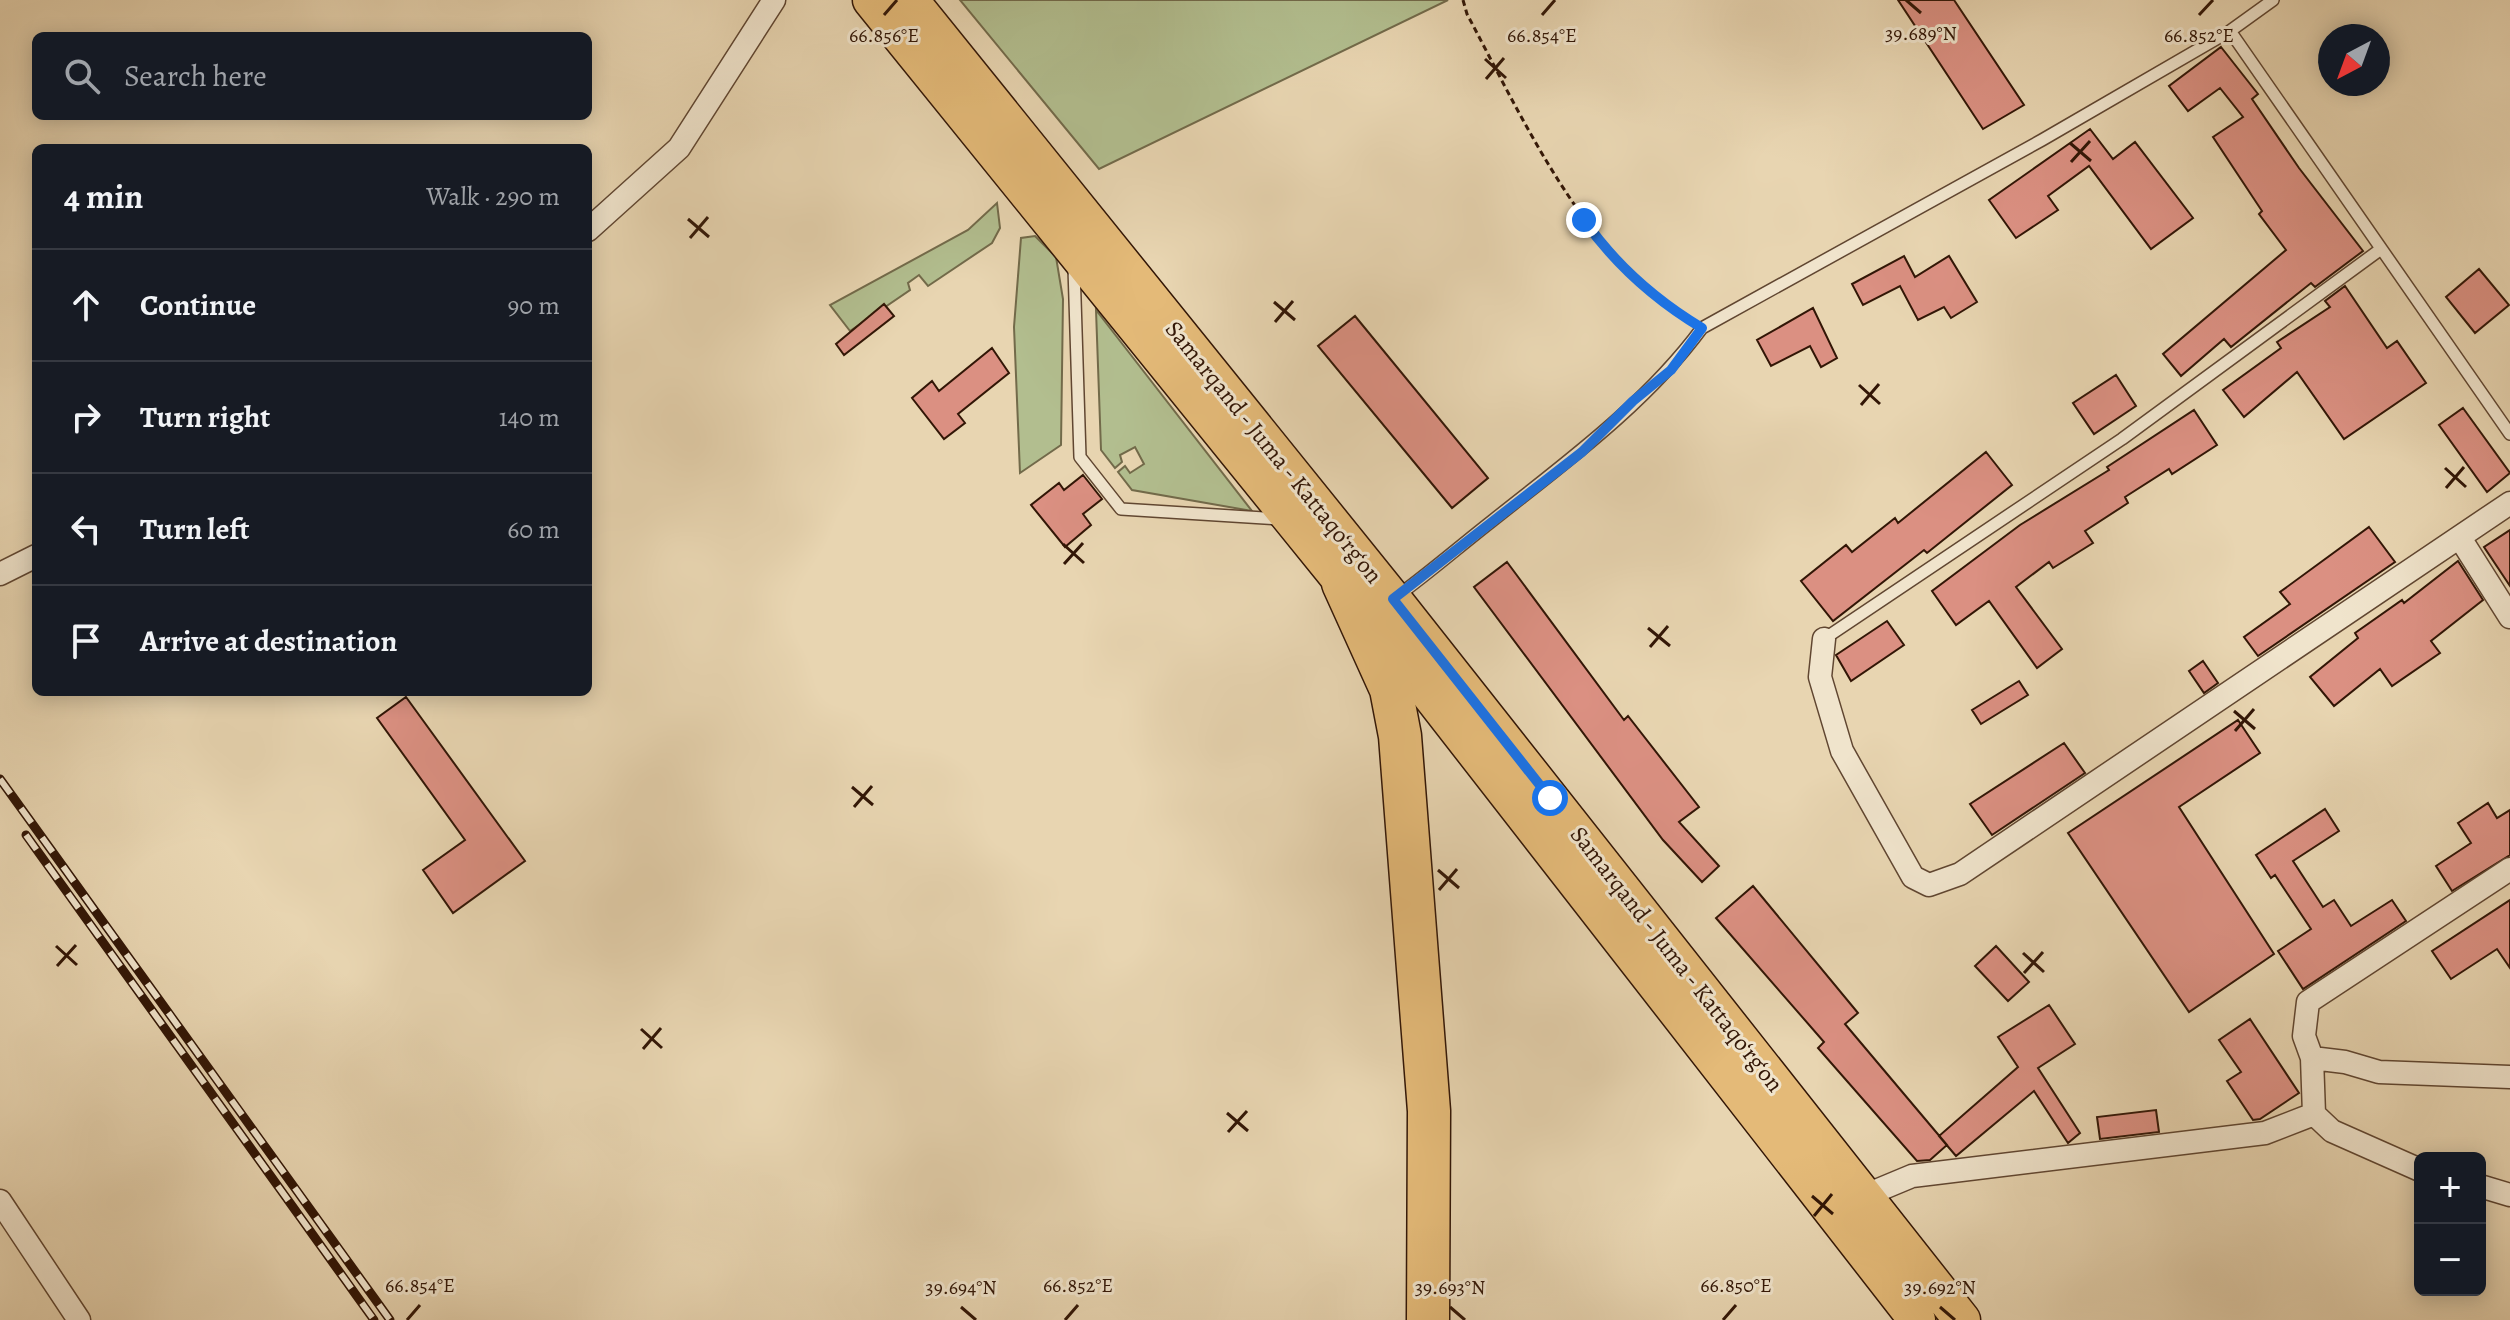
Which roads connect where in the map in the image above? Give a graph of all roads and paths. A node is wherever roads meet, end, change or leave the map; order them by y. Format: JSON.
{"nodes":[{"id":1,"x":774,"y":0,"type":"edge"},
{"id":2,"x":871,"y":0,"type":"edge"},
{"id":3,"x":910,"y":0,"type":"edge"},
{"id":4,"x":1463,"y":0,"type":"edge"},
{"id":5,"x":2273,"y":0,"type":"edge"},
{"id":6,"x":2230,"y":31,"type":"junction"},
{"id":7,"x":592,"y":226,"type":"edge"},
{"id":8,"x":1073,"y":247,"type":"junction"},
{"id":9,"x":2381,"y":249,"type":"junction"},
{"id":10,"x":1702,"y":328,"type":"junction"},
{"id":11,"x":2510,"y":434,"type":"edge"},
{"id":12,"x":2510,"y":503,"type":"edge"},
{"id":13,"x":1293,"y":520,"type":"junction"},
{"id":14,"x":2460,"y":538,"type":"junction"},
{"id":15,"x":32,"y":558,"type":"edge"},
{"id":16,"x":0,"y":574,"type":"edge"},
{"id":17,"x":1343,"y":583,"type":"junction"},
{"id":18,"x":1393,"y":599,"type":"junction"},
{"id":19,"x":2510,"y":617,"type":"edge"},
{"id":20,"x":1824,"y":639,"type":"joint"},
{"id":21,"x":2510,"y":869,"type":"edge"},
{"id":22,"x":2312,"y":1058,"type":"junction"},
{"id":23,"x":2510,"y":1077,"type":"edge"},
{"id":24,"x":2314,"y":1114,"type":"junction"},
{"id":25,"x":2414,"y":1167,"type":"edge"},
{"id":26,"x":2486,"y":1188,"type":"edge"},
{"id":27,"x":2510,"y":1195,"type":"edge"},
{"id":28,"x":1864,"y":1196,"type":"junction"},
{"id":29,"x":0,"y":1201,"type":"edge"},
{"id":30,"x":79,"y":1320,"type":"edge"},
{"id":31,"x":1428,"y":1320,"type":"edge"},
{"id":32,"x":1917,"y":1320,"type":"edge"},
{"id":33,"x":1962,"y":1320,"type":"edge"}],
"edges":[{"from":1,"to":7,"type":"street"},
{"from":2,"to":8,"type":"main road","name":"Samarqand - Juma - Kattaqo‘rg‘on"},
{"from":3,"to":18,"type":"main road","name":"Samarqand - Juma - Kattaqo‘rg‘on"},
{"from":4,"to":10,"type":"path"},
{"from":5,"to":6,"type":"lane"},
{"from":6,"to":9,"type":"lane"},
{"from":6,"to":10,"type":"lane"},
{"from":8,"to":13,"type":"main road","name":"Samarqand - Juma - Kattaqo‘rg‘on"},
{"from":8,"to":13,"type":"lane"},
{"from":9,"to":11,"type":"lane"},
{"from":9,"to":20,"type":"lane"},
{"from":10,"to":18,"type":"lane"},
{"from":12,"to":14,"type":"street"},
{"from":13,"to":17,"type":"main road","name":"Samarqand - Juma - Kattaqo‘rg‘on"},
{"from":14,"to":19,"type":"street"},
{"from":14,"to":20,"type":"street"},
{"from":15,"to":16,"type":"street"},
{"from":17,"to":31,"type":"highway"},
{"from":17,"to":32,"type":"main road","name":"Samarqand - Juma - Kattaqo‘rg‘on"},
{"from":18,"to":28,"type":"main road","name":"Samarqand - Juma - Kattaqo‘rg‘on"},
{"from":21,"to":22,"type":"street"},
{"from":22,"to":23,"type":"street"},
{"from":22,"to":24,"type":"street"},
{"from":24,"to":25,"type":"street"},
{"from":24,"to":28,"type":"street"},
{"from":26,"to":27,"type":"street"},
{"from":28,"to":33,"type":"main road","name":"Samarqand - Juma - Kattaqo‘rg‘on"},
{"from":29,"to":30,"type":"street"}]}
